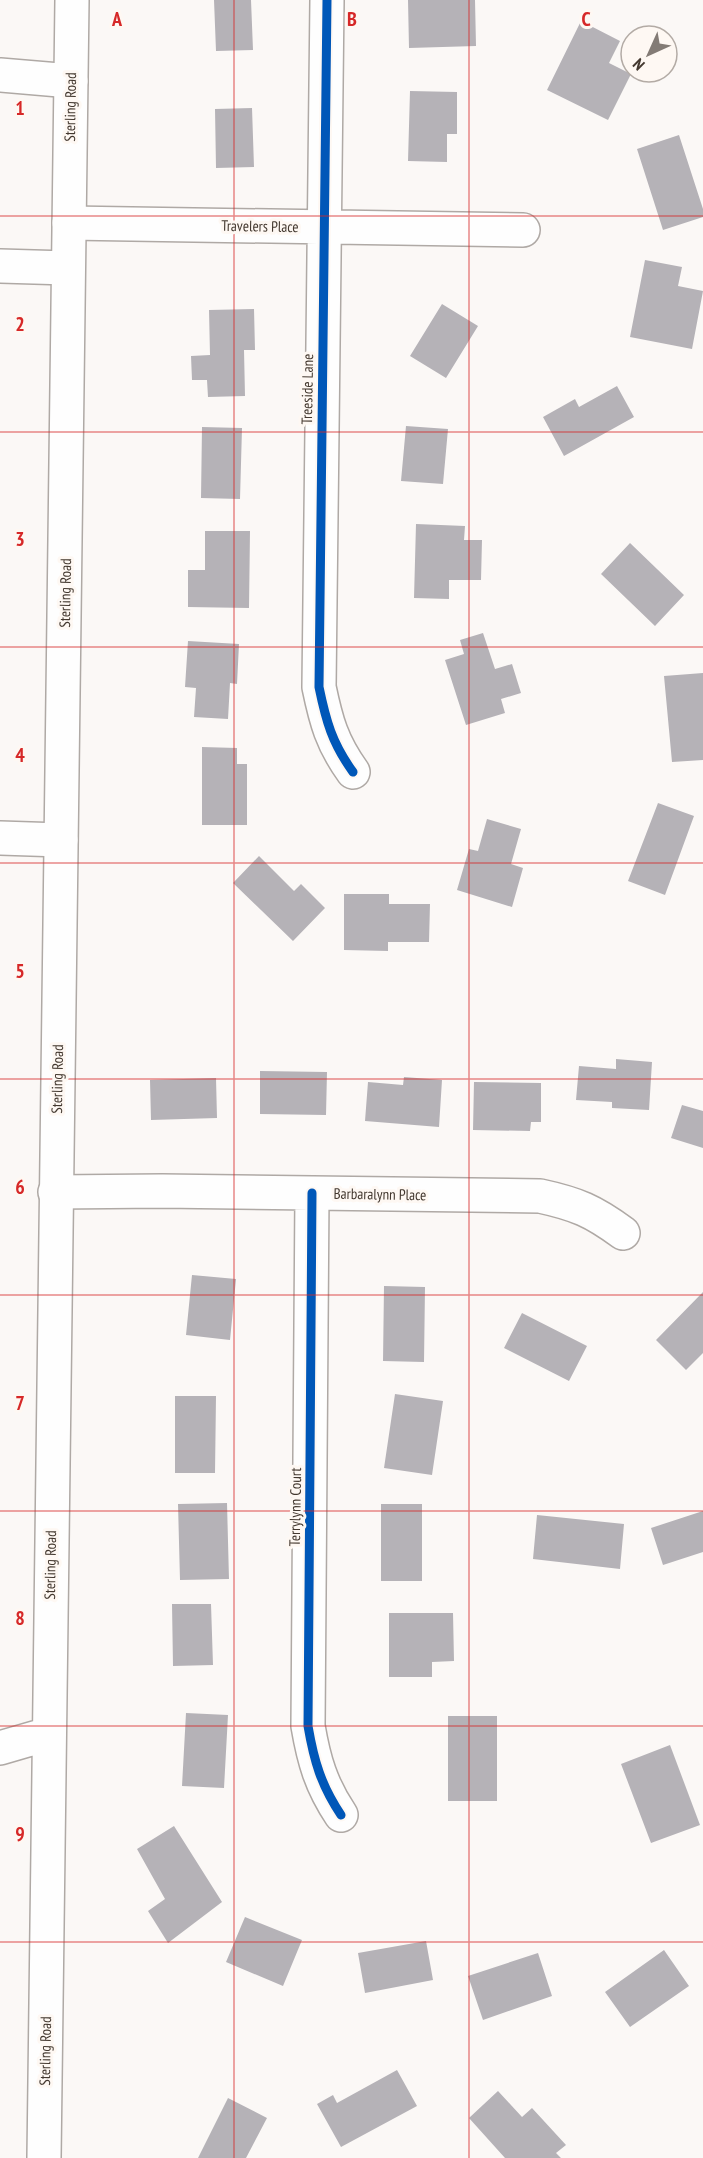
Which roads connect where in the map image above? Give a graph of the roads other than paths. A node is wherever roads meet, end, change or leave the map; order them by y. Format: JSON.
{"nodes":[{"id":1,"x":72,"y":0,"type":"edge"},
{"id":2,"x":327,"y":0,"type":"edge"},
{"id":3,"x":0,"y":75,"type":"edge"},
{"id":4,"x":71,"y":81,"type":"junction"},
{"id":5,"x":69,"y":223,"type":"junction"},
{"id":6,"x":324,"y":227,"type":"junction"},
{"id":7,"x":524,"y":230,"type":"dead end"},
{"id":8,"x":0,"y":266,"type":"edge"},
{"id":9,"x":68,"y":268,"type":"junction"},
{"id":10,"x":353,"y":772,"type":"dead end"},
{"id":11,"x":0,"y":838,"type":"edge"},
{"id":12,"x":61,"y":840,"type":"junction"},
{"id":13,"x":55,"y":1192,"type":"junction"},
{"id":14,"x":312,"y":1193,"type":"junction"},
{"id":15,"x":623,"y":1233,"type":"dead end"},
{"id":16,"x":48,"y":1734,"type":"junction"},
{"id":17,"x":0,"y":1748,"type":"edge"},
{"id":18,"x":341,"y":1815,"type":"dead end"},
{"id":19,"x":44,"y":2158,"type":"edge"}],
"edges":[{"from":1,"to":4,"type":"street","name":"Sterling Road"},
{"from":2,"to":6,"type":"street","name":"Treeside Lane"},
{"from":3,"to":4,"type":"street"},
{"from":4,"to":5,"type":"street","name":"Sterling Road"},
{"from":5,"to":6,"type":"street","name":"Travelers Place"},
{"from":5,"to":9,"type":"street","name":"Sterling Road"},
{"from":6,"to":7,"type":"street","name":"Travelers Place"},
{"from":6,"to":10,"type":"street","name":"Treeside Lane"},
{"from":8,"to":9,"type":"street"},
{"from":9,"to":12,"type":"street","name":"Sterling Road"},
{"from":11,"to":12,"type":"street"},
{"from":12,"to":13,"type":"street","name":"Sterling Road"},
{"from":13,"to":14,"type":"street","name":"Barbaralynn Place"},
{"from":13,"to":16,"type":"street","name":"Sterling Road"},
{"from":14,"to":15,"type":"street","name":"Barbaralynn Place"},
{"from":14,"to":18,"type":"street","name":"Terrylynn Court"},
{"from":16,"to":17,"type":"street"},
{"from":16,"to":19,"type":"street","name":"Sterling Road"}]}
